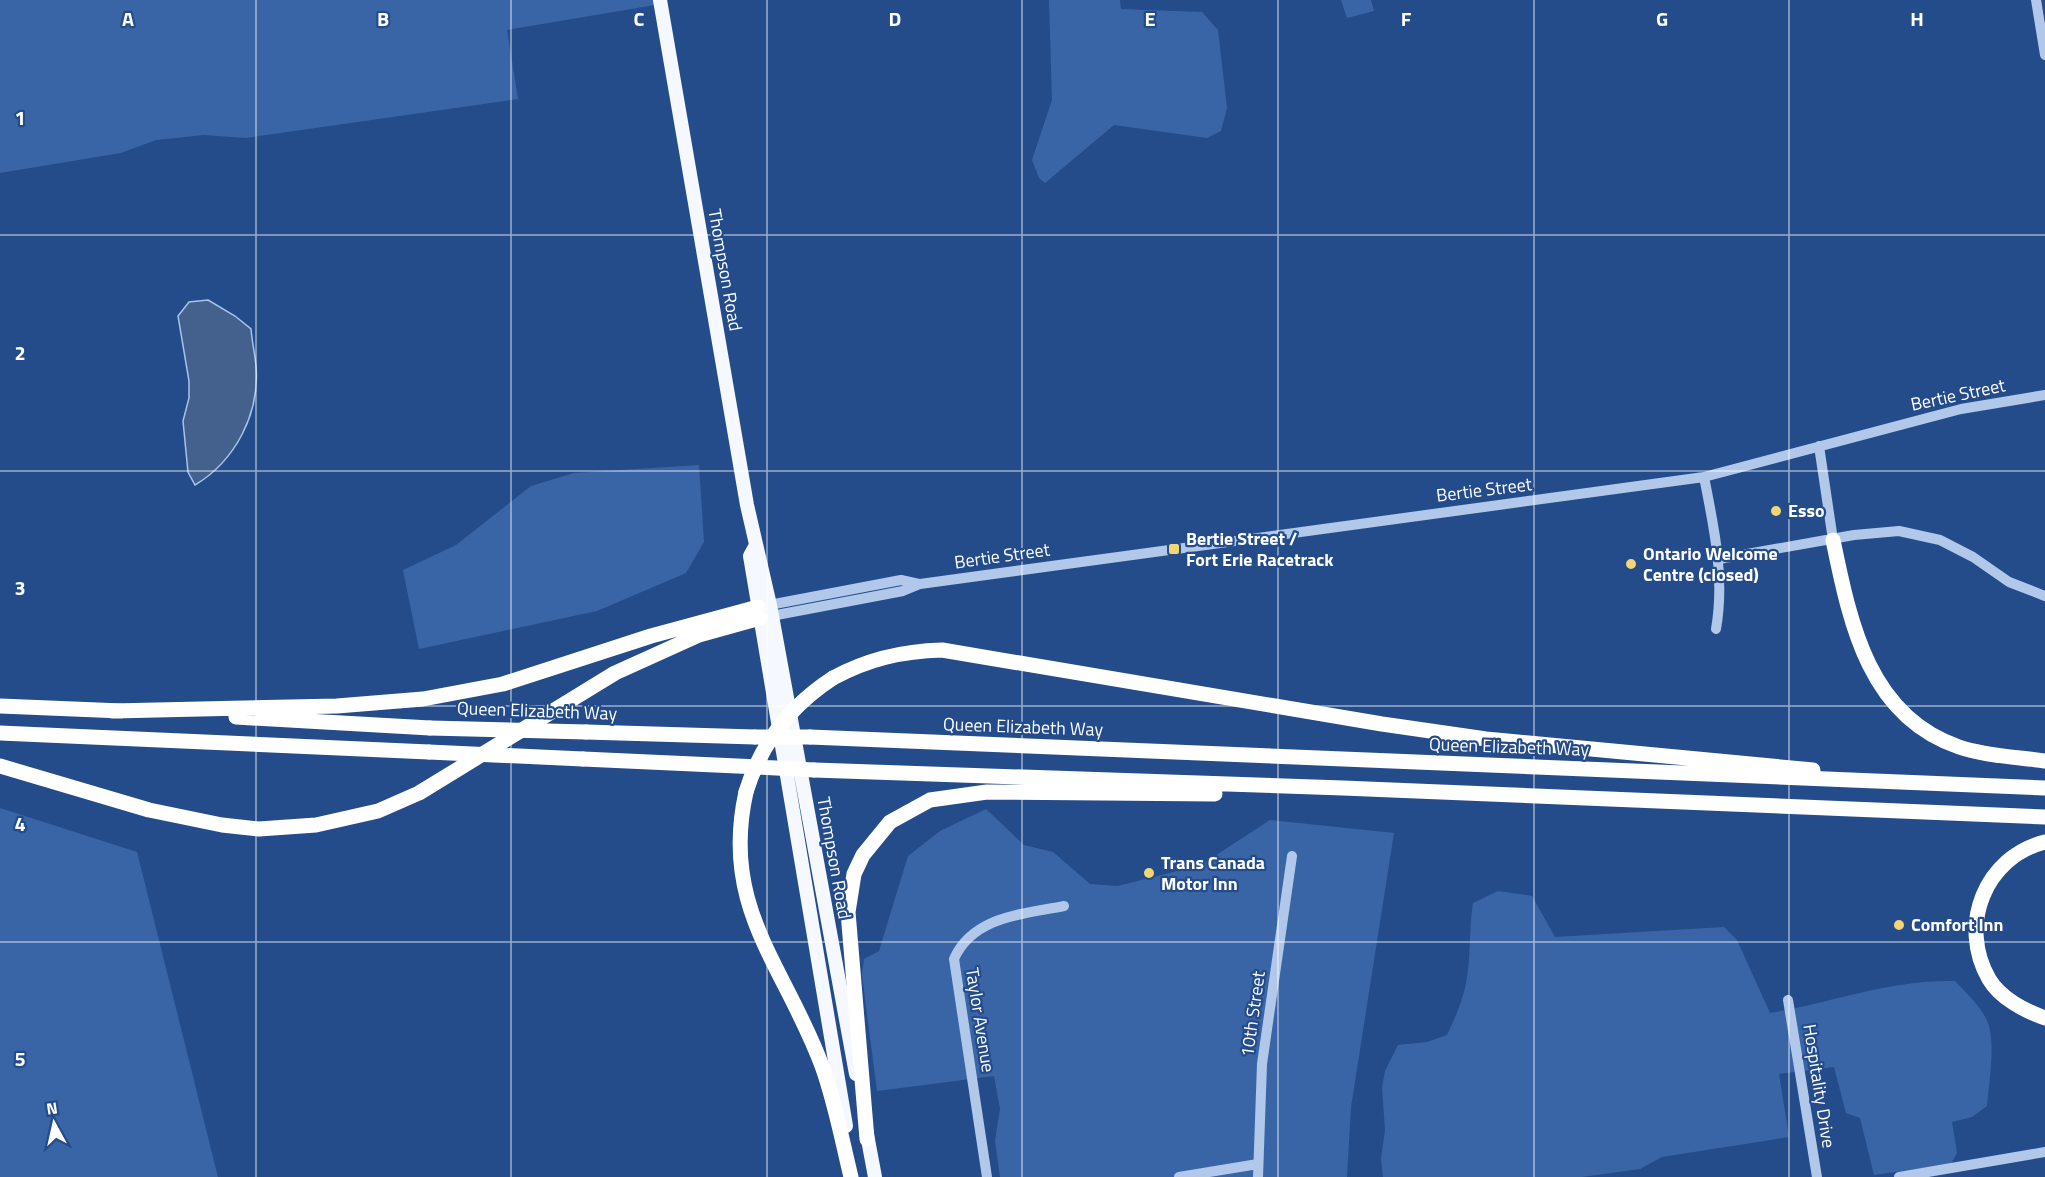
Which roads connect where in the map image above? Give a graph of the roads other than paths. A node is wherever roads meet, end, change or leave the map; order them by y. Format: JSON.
{"nodes":[{"id":1,"x":660,"y":0,"type":"edge"},
{"id":2,"x":2036,"y":0,"type":"edge"},
{"id":3,"x":2045,"y":55,"type":"edge"},
{"id":4,"x":2045,"y":395,"type":"edge"},
{"id":5,"x":1819,"y":446,"type":"junction"},
{"id":6,"x":1704,"y":477,"type":"junction"},
{"id":7,"x":1833,"y":540,"type":"junction"},
{"id":8,"x":1719,"y":559,"type":"junction"},
{"id":9,"x":2045,"y":596,"type":"edge"},
{"id":10,"x":765,"y":612,"type":"junction"},
{"id":11,"x":1716,"y":628,"type":"dead end"},
{"id":12,"x":0,"y":706,"type":"edge"},
{"id":13,"x":112,"y":711,"type":"junction"},
{"id":14,"x":0,"y":733,"type":"edge"},
{"id":15,"x":2045,"y":761,"type":"edge"},
{"id":16,"x":0,"y":766,"type":"edge"},
{"id":17,"x":1920,"y":783,"type":"junction"},
{"id":18,"x":1343,"y":788,"type":"junction"},
{"id":19,"x":2045,"y":788,"type":"edge"},
{"id":20,"x":2045,"y":817,"type":"edge"},
{"id":21,"x":2045,"y":842,"type":"edge"},
{"id":22,"x":1293,"y":856,"type":"dead end"},
{"id":23,"x":1064,"y":906,"type":"dead end"},
{"id":24,"x":1788,"y":1000,"type":"dead end"},
{"id":25,"x":2045,"y":1018,"type":"edge"},
{"id":26,"x":867,"y":1139,"type":"junction"},
{"id":27,"x":2045,"y":1152,"type":"edge"},
{"id":28,"x":1258,"y":1164,"type":"junction"},
{"id":29,"x":852,"y":1177,"type":"edge"},
{"id":30,"x":875,"y":1177,"type":"edge"},
{"id":31,"x":987,"y":1177,"type":"edge"},
{"id":32,"x":1179,"y":1177,"type":"edge"},
{"id":33,"x":1258,"y":1177,"type":"edge"},
{"id":34,"x":1817,"y":1177,"type":"edge"},
{"id":35,"x":1899,"y":1177,"type":"edge"}],
"edges":[{"from":1,"to":10,"type":"main road","name":"Thompson Road"},
{"from":2,"to":3,"type":"street"},
{"from":4,"to":5,"type":"street","name":"Bertie Street"},
{"from":5,"to":6,"type":"street","name":"Bertie Street"},
{"from":5,"to":7,"type":"street"},
{"from":6,"to":8,"type":"street"},
{"from":6,"to":10,"type":"street","name":"Bertie Street"},
{"from":7,"to":8,"type":"street"},
{"from":7,"to":9,"type":"street"},
{"from":7,"to":15,"type":"highway"},
{"from":8,"to":11,"type":"street"},
{"from":10,"to":13,"type":"highway"},
{"from":10,"to":16,"type":"highway"},
{"from":10,"to":26,"type":"main road","name":"Thompson Road"},
{"from":10,"to":29,"type":"main road","name":"Thompson Road"},
{"from":12,"to":13,"type":"highway","name":"Queen Elizabeth Way"},
{"from":13,"to":17,"type":"highway","name":"Queen Elizabeth Way","bridge":true},
{"from":14,"to":18,"type":"highway","bridge":true},
{"from":17,"to":19,"type":"highway","name":"Queen Elizabeth Way"},
{"from":17,"to":29,"type":"highway","bridge":true},
{"from":18,"to":20,"type":"highway"},
{"from":18,"to":26,"type":"highway"},
{"from":21,"to":25,"type":"highway"},
{"from":22,"to":28,"type":"street","name":"10th Street"},
{"from":23,"to":31,"type":"street","name":"Taylor Avenue"},
{"from":24,"to":34,"type":"street","name":"Hospitality Drive"},
{"from":26,"to":30,"type":"main road","name":"Thompson Road"},
{"from":27,"to":35,"type":"street"},
{"from":28,"to":32,"type":"street"},
{"from":28,"to":33,"type":"street","name":"10th Street"}]}
